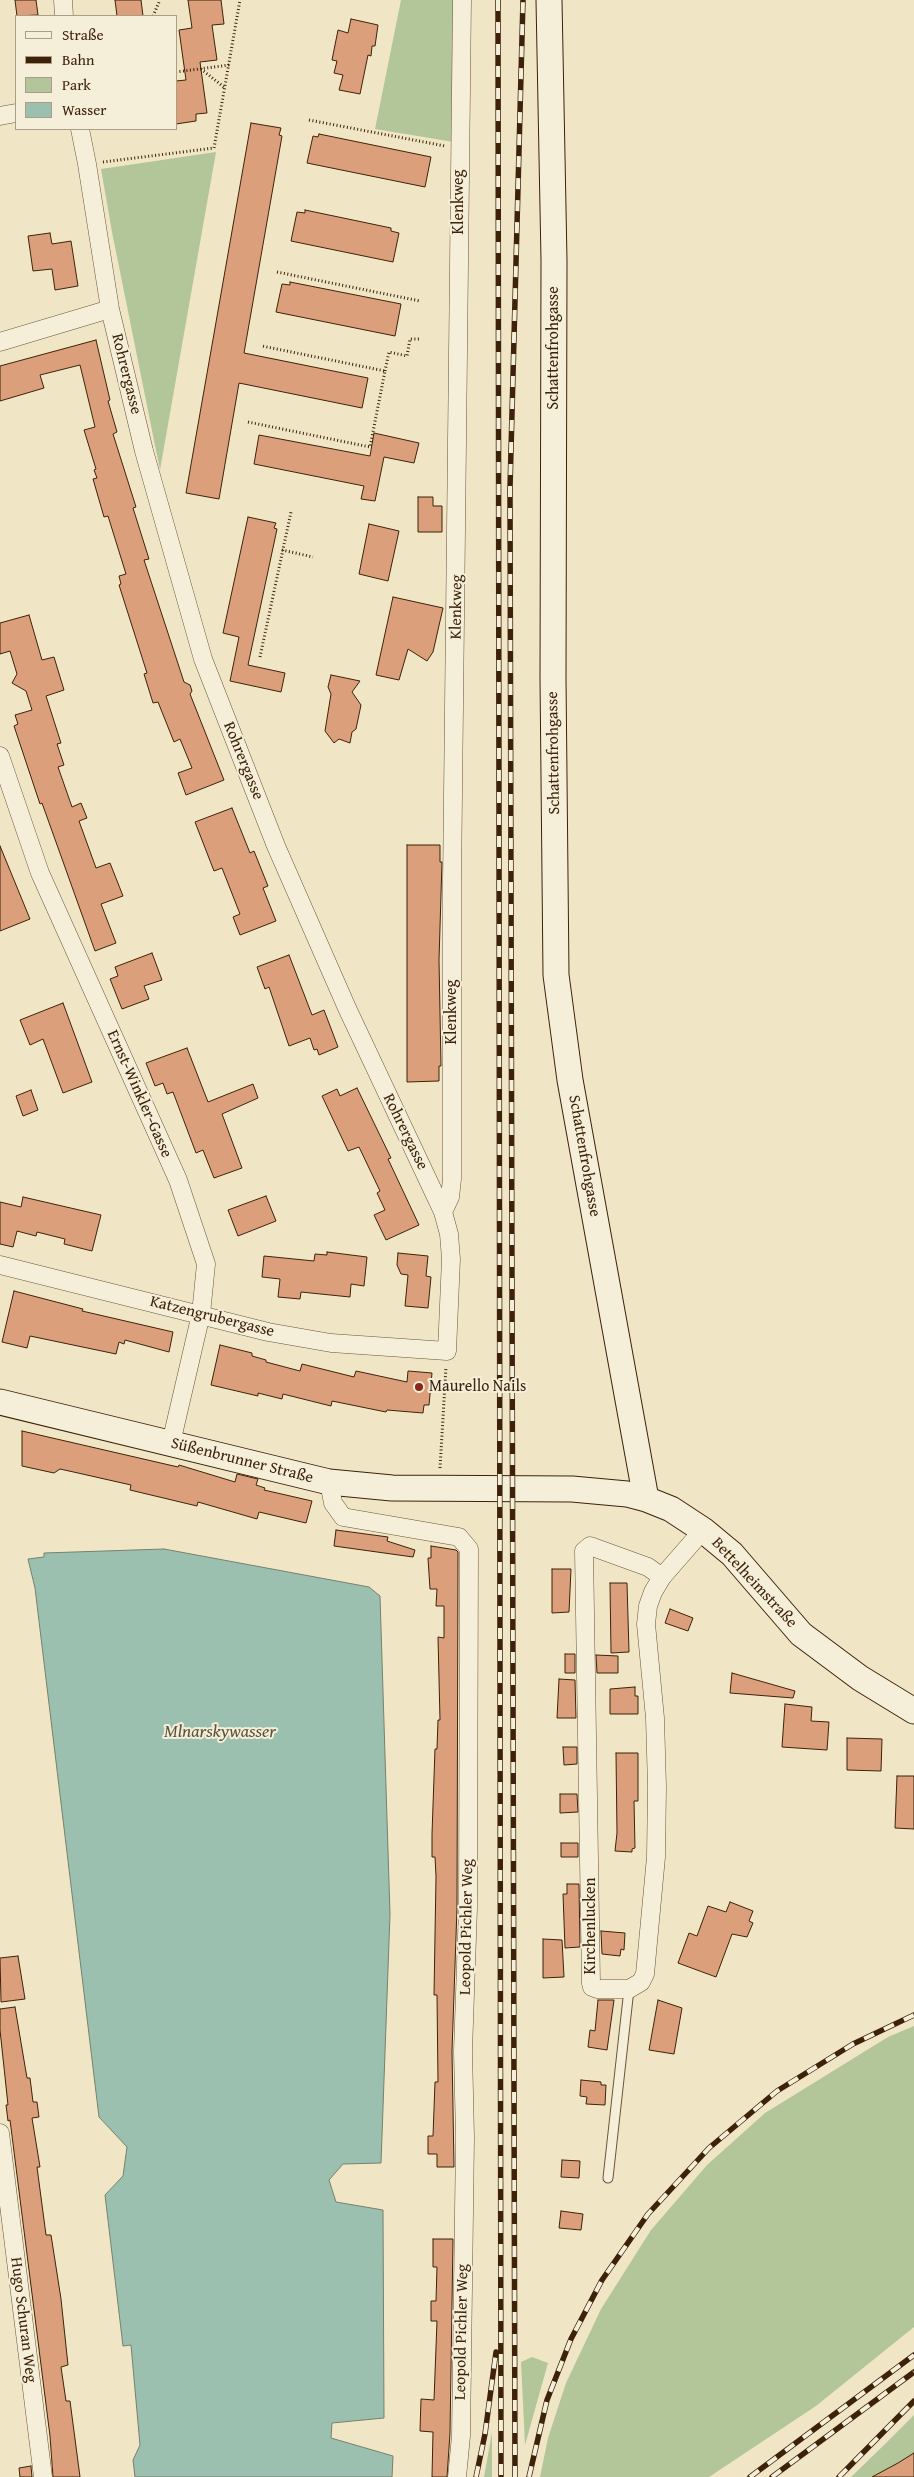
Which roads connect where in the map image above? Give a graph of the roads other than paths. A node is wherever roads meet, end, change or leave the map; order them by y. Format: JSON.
{"nodes":[{"id":1,"x":62,"y":0,"type":"edge"},
{"id":2,"x":462,"y":0,"type":"edge"},
{"id":3,"x":549,"y":0,"type":"edge"},
{"id":4,"x":64,"y":15,"type":"edge"},
{"id":5,"x":15,"y":113,"type":"edge"},
{"id":6,"x":0,"y":116,"type":"edge"},
{"id":7,"x":80,"y":130,"type":"edge"},
{"id":8,"x":110,"y":309,"type":"junction"},
{"id":9,"x":0,"y":342,"type":"edge"},
{"id":10,"x":0,"y":756,"type":"edge"},
{"id":11,"x":443,"y":1212,"type":"junction"},
{"id":12,"x":0,"y":1265,"type":"edge"},
{"id":13,"x":201,"y":1314,"type":"junction"},
{"id":14,"x":427,"y":1351,"type":"joint"},
{"id":15,"x":0,"y":1402,"type":"edge"},
{"id":16,"x":171,"y":1443,"type":"junction"},
{"id":17,"x":329,"y":1482,"type":"junction"},
{"id":18,"x":489,"y":1490,"type":"joint"},
{"id":19,"x":646,"y":1499,"type":"junction"},
{"id":20,"x":703,"y":1530,"type":"junction"},
{"id":21,"x":662,"y":1577,"type":"junction"},
{"id":22,"x":914,"y":1711,"type":"edge"},
{"id":23,"x":629,"y":1989,"type":"junction"},
{"id":24,"x":0,"y":2133,"type":"edge"},
{"id":25,"x":608,"y":2178,"type":"dead end"},
{"id":26,"x":43,"y":2477,"type":"edge"},
{"id":27,"x":456,"y":2477,"type":"edge"}],
"edges":[{"from":1,"to":4,"type":"street"},
{"from":2,"to":11,"type":"street","name":"Klenkweg"},
{"from":3,"to":19,"type":"street","name":"Schattenfrohgasse"},
{"from":5,"to":6,"type":"street"},
{"from":7,"to":8,"type":"street","name":"Rohrergasse"},
{"from":8,"to":9,"type":"street"},
{"from":8,"to":11,"type":"street","name":"Rohrergasse"},
{"from":10,"to":13,"type":"street","name":"Ernst-Winkler-Gasse"},
{"from":11,"to":14,"type":"street","name":"Rohrergasse"},
{"from":12,"to":13,"type":"street","name":"Katzengrubergasse"},
{"from":13,"to":14,"type":"street","name":"Katzengrubergasse"},
{"from":13,"to":16,"type":"street","name":"Ernst-Winkler-Gasse"},
{"from":15,"to":16,"type":"street","name":"Süßenbrunner Straße"},
{"from":16,"to":17,"type":"street","name":"Süßenbrunner Straße"},
{"from":17,"to":18,"type":"street","name":"Süßenbrunner Straße"},
{"from":17,"to":27,"type":"street","name":"Leopold Pichler Weg"},
{"from":18,"to":19,"type":"street","name":"Bettelheimstraße"},
{"from":19,"to":20,"type":"street","name":"Bettelheimstraße"},
{"from":20,"to":21,"type":"street"},
{"from":20,"to":22,"type":"street","name":"Bettelheimstraße"},
{"from":21,"to":23,"type":"street"},
{"from":21,"to":23,"type":"street","name":"Kirchenlucken"},
{"from":23,"to":25,"type":"lane"},
{"from":24,"to":26,"type":"street","name":"Hugo Schuran Weg"}]}
